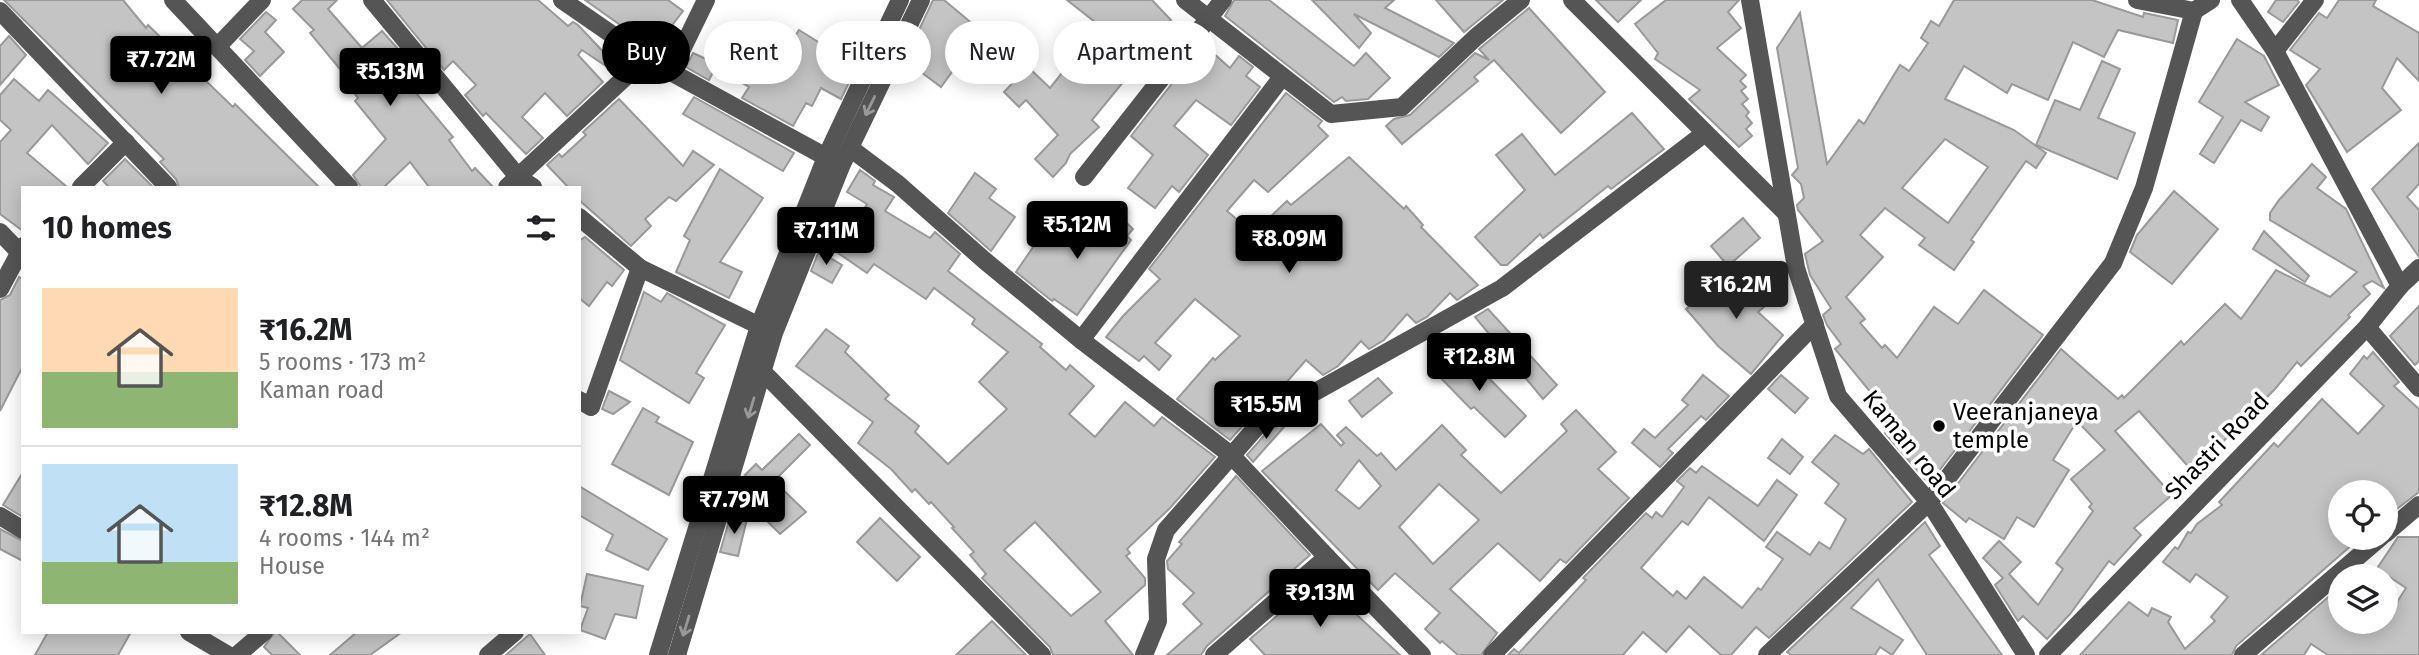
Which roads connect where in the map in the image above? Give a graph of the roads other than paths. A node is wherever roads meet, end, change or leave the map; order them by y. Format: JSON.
{"nodes":[{"id":1,"x":173,"y":0,"type":"edge"},
{"id":2,"x":262,"y":0,"type":"edge"},
{"id":3,"x":372,"y":0,"type":"edge"},
{"id":4,"x":562,"y":0,"type":"edge"},
{"id":5,"x":706,"y":0,"type":"edge"},
{"id":6,"x":900,"y":0,"type":"edge"},
{"id":7,"x":921,"y":0,"type":"edge"},
{"id":8,"x":1185,"y":0,"type":"edge"},
{"id":9,"x":1223,"y":0,"type":"edge"},
{"id":10,"x":1521,"y":0,"type":"edge"},
{"id":11,"x":1572,"y":0,"type":"edge"},
{"id":12,"x":1750,"y":0,"type":"edge"},
{"id":13,"x":2137,"y":0,"type":"edge"},
{"id":14,"x":2211,"y":0,"type":"edge"},
{"id":15,"x":2240,"y":0,"type":"edge"},
{"id":16,"x":2315,"y":0,"type":"edge"},
{"id":17,"x":0,"y":11,"type":"edge"},
{"id":18,"x":2194,"y":11,"type":"junction"},
{"id":19,"x":1209,"y":18,"type":"junction"},
{"id":20,"x":602,"y":28,"type":"edge"},
{"id":21,"x":690,"y":33,"type":"edge"},
{"id":22,"x":217,"y":47,"type":"junction"},
{"id":23,"x":2274,"y":51,"type":"junction"},
{"id":24,"x":1282,"y":77,"type":"junction"},
{"id":25,"x":690,"y":82,"type":"edge"},
{"id":26,"x":620,"y":84,"type":"edge"},
{"id":27,"x":1705,"y":133,"type":"junction"},
{"id":28,"x":126,"y":142,"type":"junction"},
{"id":29,"x":850,"y":148,"type":"junction"},
{"id":30,"x":826,"y":157,"type":"junction"},
{"id":31,"x":1084,"y":177,"type":"dead end"},
{"id":32,"x":520,"y":184,"type":"edge"},
{"id":33,"x":82,"y":186,"type":"edge"},
{"id":34,"x":167,"y":186,"type":"edge"},
{"id":35,"x":348,"y":186,"type":"edge"},
{"id":36,"x":1786,"y":213,"type":"junction"},
{"id":37,"x":581,"y":219,"type":"edge"},
{"id":38,"x":0,"y":232,"type":"edge"},
{"id":39,"x":21,"y":251,"type":"edge"},
{"id":40,"x":640,"y":268,"type":"junction"},
{"id":41,"x":2419,"y":268,"type":"edge"},
{"id":42,"x":2400,"y":286,"type":"junction"},
{"id":43,"x":0,"y":289,"type":"edge"},
{"id":44,"x":1815,"y":324,"type":"junction"},
{"id":45,"x":2367,"y":327,"type":"junction"},
{"id":46,"x":767,"y":330,"type":"junction"},
{"id":47,"x":1081,"y":340,"type":"junction"},
{"id":48,"x":763,"y":372,"type":"junction"},
{"id":49,"x":2419,"y":388,"type":"edge"},
{"id":50,"x":581,"y":401,"type":"edge"},
{"id":51,"x":1231,"y":455,"type":"junction"},
{"id":52,"x":1929,"y":502,"type":"junction"},
{"id":53,"x":2419,"y":505,"type":"edge"},
{"id":54,"x":0,"y":516,"type":"edge"},
{"id":55,"x":2398,"y":523,"type":"edge"},
{"id":56,"x":21,"y":529,"type":"edge"},
{"id":57,"x":2367,"y":550,"type":"edge"},
{"id":58,"x":1327,"y":557,"type":"junction"},
{"id":59,"x":192,"y":634,"type":"edge"},
{"id":60,"x":262,"y":634,"type":"edge"},
{"id":61,"x":513,"y":634,"type":"edge"},
{"id":62,"x":228,"y":655,"type":"edge"},
{"id":63,"x":237,"y":655,"type":"edge"},
{"id":64,"x":488,"y":655,"type":"edge"},
{"id":65,"x":658,"y":655,"type":"edge"},
{"id":66,"x":677,"y":655,"type":"edge"},
{"id":67,"x":1042,"y":655,"type":"edge"},
{"id":68,"x":1143,"y":655,"type":"edge"},
{"id":69,"x":1214,"y":655,"type":"edge"},
{"id":70,"x":1422,"y":655,"type":"edge"},
{"id":71,"x":1492,"y":655,"type":"edge"},
{"id":72,"x":1767,"y":655,"type":"edge"},
{"id":73,"x":2026,"y":655,"type":"edge"},
{"id":74,"x":2048,"y":655,"type":"edge"},
{"id":75,"x":2243,"y":655,"type":"edge"}],
"edges":[{"from":1,"to":22,"type":"street"},
{"from":2,"to":22,"type":"street"},
{"from":3,"to":32,"type":"street"},
{"from":4,"to":20,"type":"street"},
{"from":5,"to":21,"type":"street"},
{"from":6,"to":30,"type":"street"},
{"from":7,"to":29,"type":"street","one_way":true},
{"from":8,"to":19,"type":"street"},
{"from":9,"to":19,"type":"street"},
{"from":10,"to":24,"type":"street"},
{"from":11,"to":27,"type":"street"},
{"from":12,"to":36,"type":"street","name":"Kaman road"},
{"from":13,"to":18,"type":"street"},
{"from":14,"to":18,"type":"street"},
{"from":15,"to":23,"type":"street"},
{"from":16,"to":23,"type":"street"},
{"from":17,"to":28,"type":"street"},
{"from":18,"to":52,"type":"street"},
{"from":19,"to":24,"type":"street"},
{"from":19,"to":31,"type":"street"},
{"from":22,"to":35,"type":"street"},
{"from":23,"to":42,"type":"street"},
{"from":24,"to":47,"type":"street"},
{"from":25,"to":30,"type":"street"},
{"from":26,"to":32,"type":"street"},
{"from":27,"to":36,"type":"street"},
{"from":27,"to":51,"type":"street"},
{"from":28,"to":33,"type":"street"},
{"from":28,"to":34,"type":"street"},
{"from":29,"to":46,"type":"street"},
{"from":29,"to":47,"type":"street"},
{"from":30,"to":46,"type":"street"},
{"from":36,"to":44,"type":"street","name":"Kaman road"},
{"from":37,"to":40,"type":"street"},
{"from":38,"to":39,"type":"street"},
{"from":39,"to":43,"type":"street"},
{"from":40,"to":46,"type":"street"},
{"from":40,"to":50,"type":"street"},
{"from":41,"to":42,"type":"street","name":"Shastri Road"},
{"from":42,"to":45,"type":"street","name":"Shastri Road"},
{"from":44,"to":52,"type":"street","name":"Kaman road"},
{"from":44,"to":71,"type":"street"},
{"from":45,"to":49,"type":"street"},
{"from":45,"to":74,"type":"street","name":"Shastri Road"},
{"from":46,"to":48,"type":"street"},
{"from":46,"to":65,"type":"street"},
{"from":47,"to":51,"type":"street"},
{"from":48,"to":66,"type":"street","one_way":true},
{"from":48,"to":67,"type":"street"},
{"from":51,"to":58,"type":"street"},
{"from":51,"to":68,"type":"street"},
{"from":52,"to":72,"type":"street"},
{"from":52,"to":73,"type":"street","name":"Kaman road"},
{"from":53,"to":55,"type":"street"},
{"from":54,"to":56,"type":"street"},
{"from":57,"to":75,"type":"street"},
{"from":58,"to":69,"type":"street"},
{"from":58,"to":70,"type":"street"},
{"from":59,"to":62,"type":"street"},
{"from":60,"to":63,"type":"street"},
{"from":61,"to":64,"type":"street"}]}
